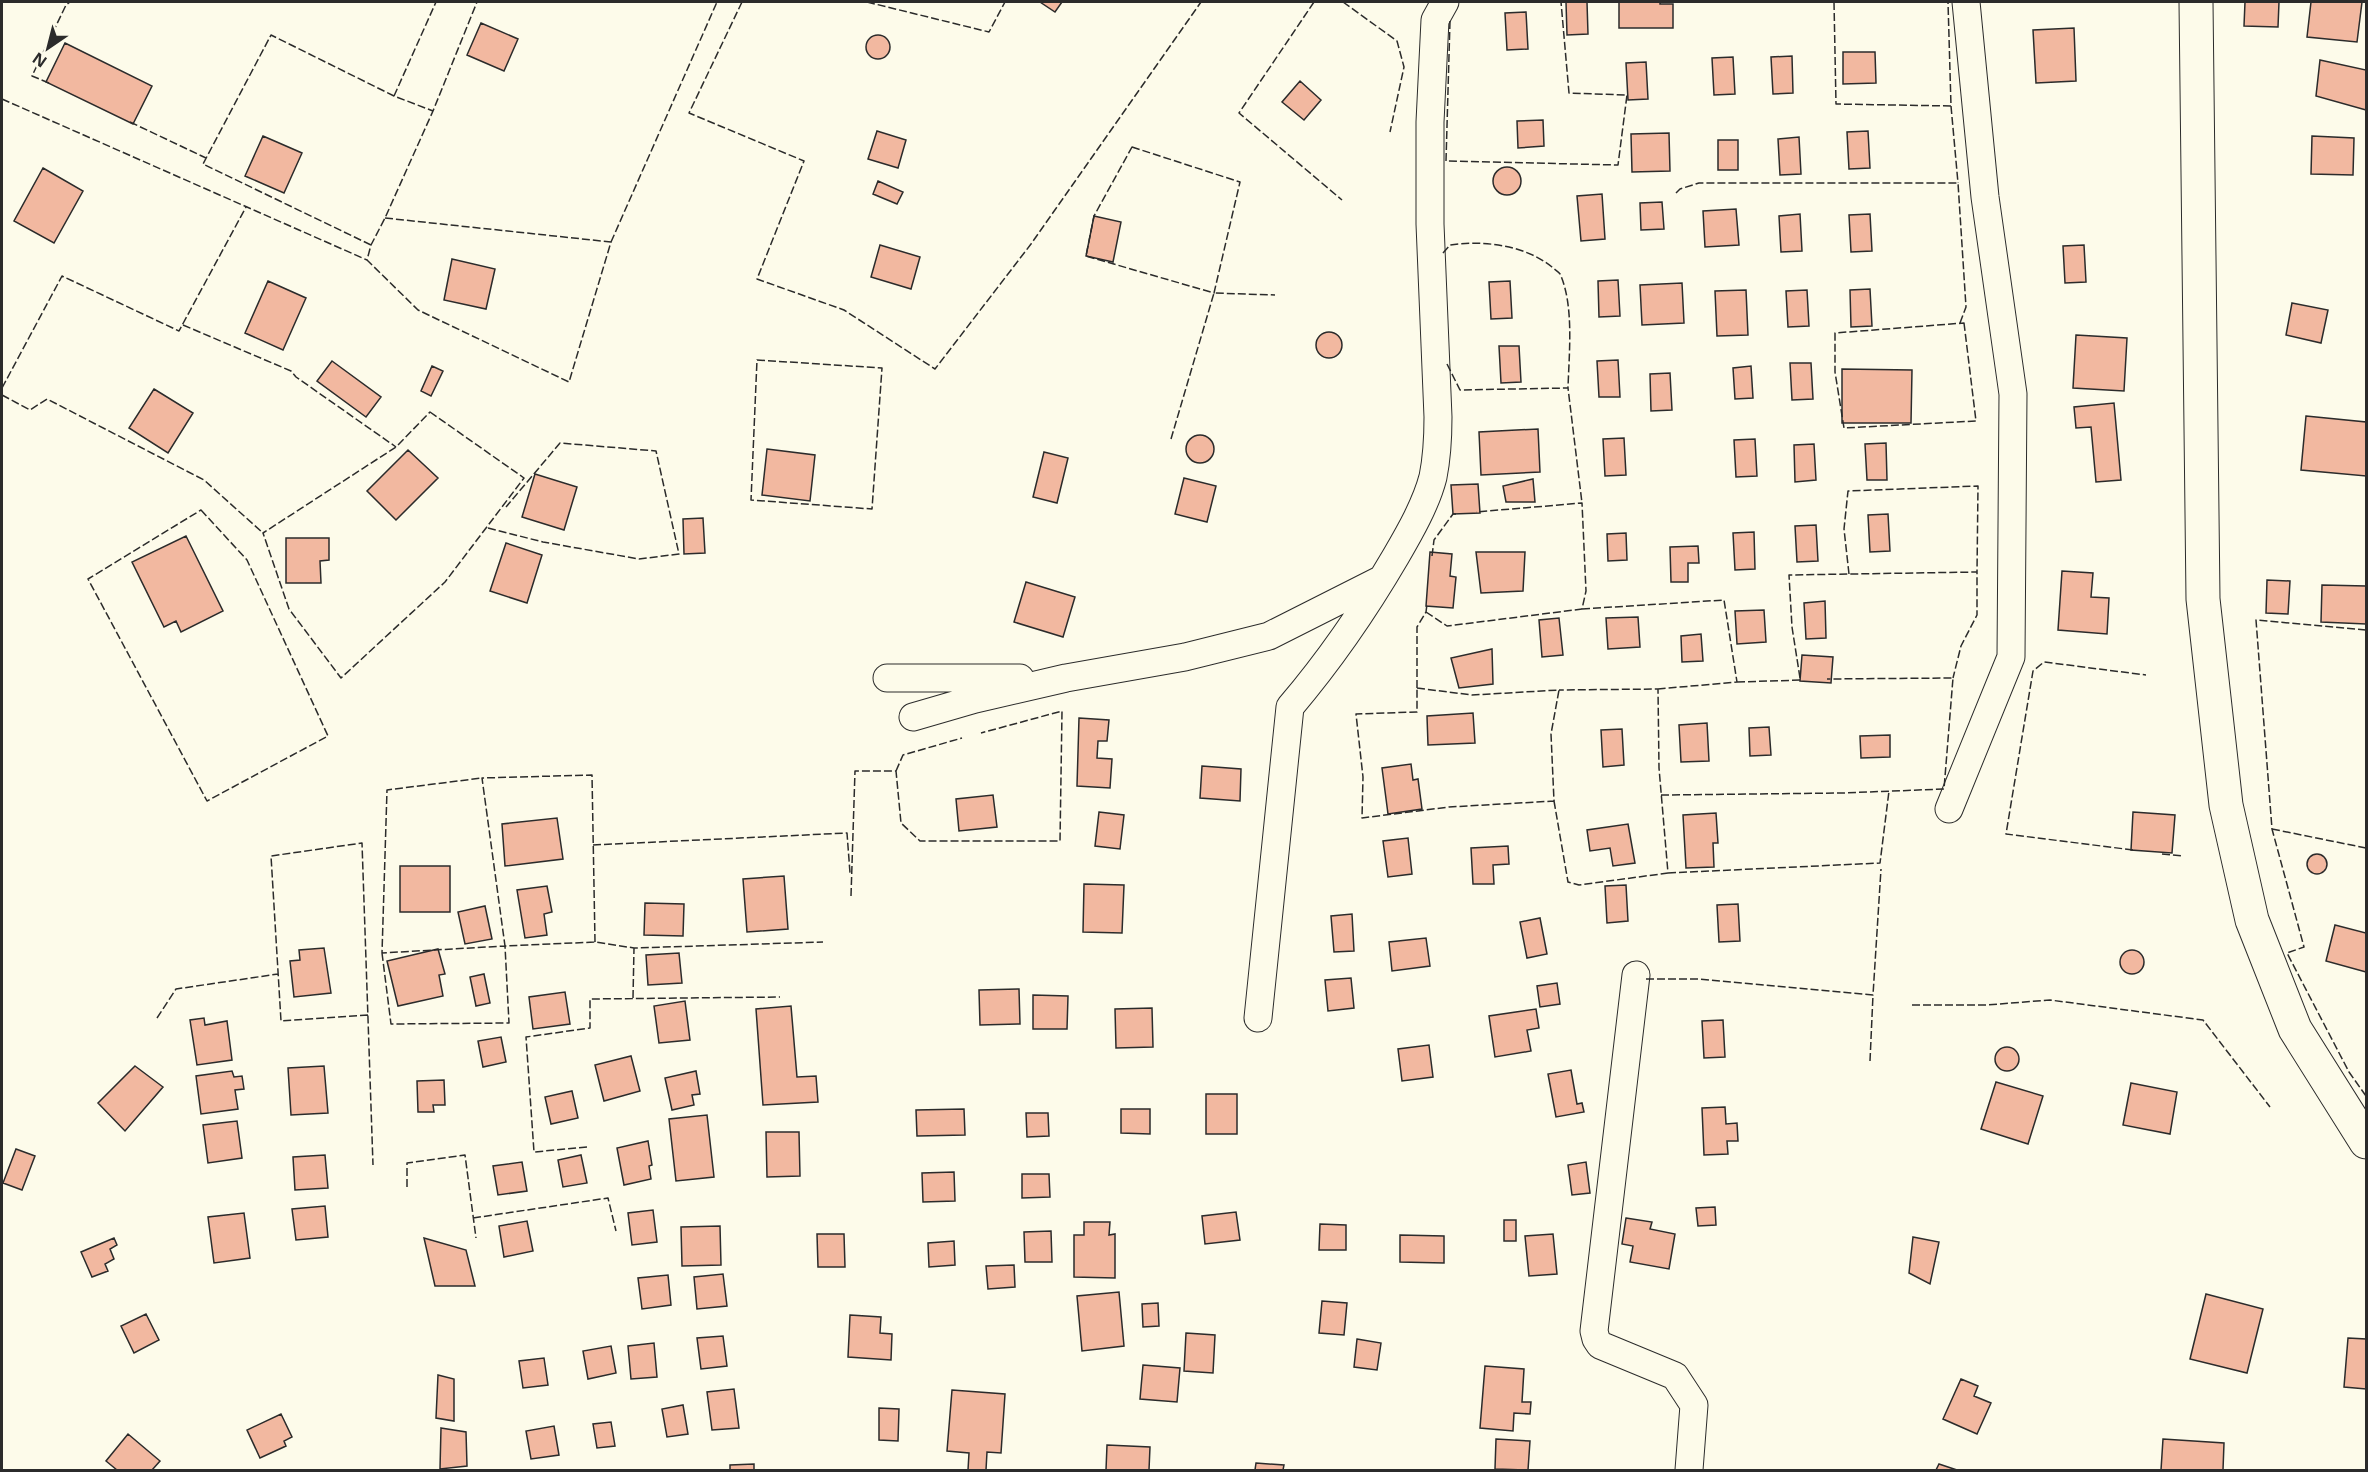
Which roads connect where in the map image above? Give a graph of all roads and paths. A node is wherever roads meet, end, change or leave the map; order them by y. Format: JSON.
{"nodes":[{"id":1,"x":1445,"y":2,"type":"edge"},
{"id":2,"x":1966,"y":2,"type":"edge"},
{"id":3,"x":2196,"y":2,"type":"edge"},
{"id":4,"x":1383,"y":579,"type":"junction"},
{"id":5,"x":887,"y":678,"type":"dead end"},
{"id":6,"x":1066,"y":678,"type":"junction"},
{"id":7,"x":914,"y":717,"type":"dead end"},
{"id":8,"x":1949,"y":809,"type":"dead end"},
{"id":9,"x":1636,"y":975,"type":"dead end"},
{"id":10,"x":1258,"y":1018,"type":"dead end"},
{"id":11,"x":2367,"y":1142,"type":"edge"},
{"id":12,"x":1689,"y":1470,"type":"edge"}],
"edges":[{"from":1,"to":4,"type":"street"},
{"from":2,"to":8,"type":"street"},
{"from":3,"to":11,"type":"main road"},
{"from":4,"to":6,"type":"street"},
{"from":4,"to":10,"type":"street"},
{"from":5,"to":6,"type":"street"},
{"from":6,"to":7,"type":"street"},
{"from":9,"to":12,"type":"street"}]}
